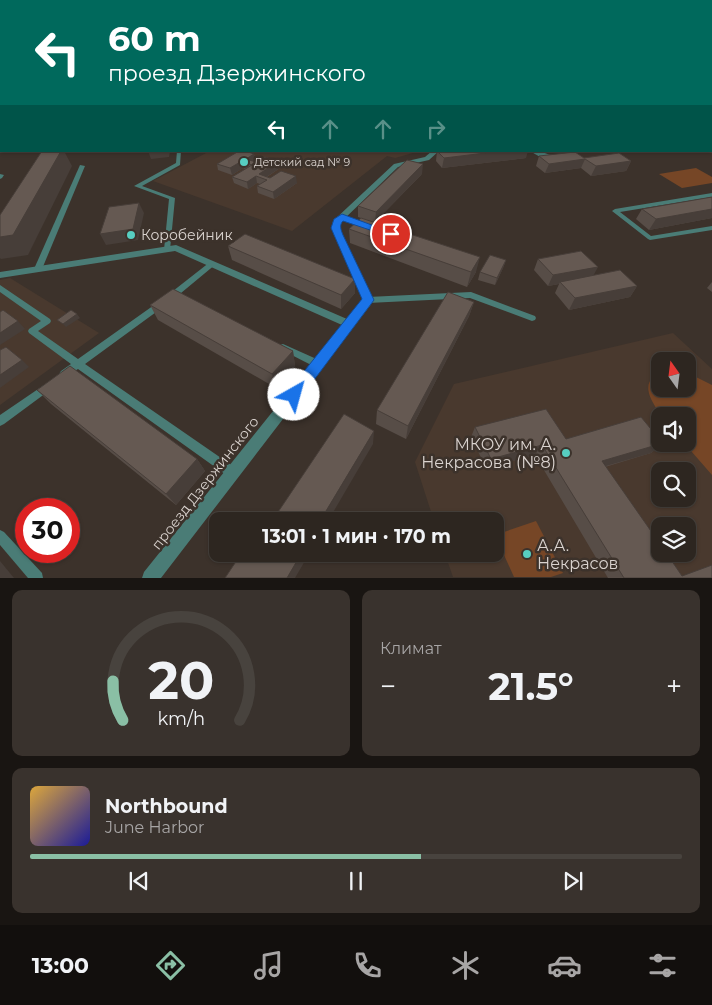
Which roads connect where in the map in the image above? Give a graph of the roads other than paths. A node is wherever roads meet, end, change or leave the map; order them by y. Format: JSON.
{"nodes":[{"id":1,"x":179,"y":152,"type":"edge"},
{"id":2,"x":438,"y":152,"type":"edge"},
{"id":3,"x":535,"y":152,"type":"edge"},
{"id":4,"x":568,"y":156,"type":"edge"},
{"id":5,"x":82,"y":166,"type":"dead end"},
{"id":6,"x":712,"y":195,"type":"edge"},
{"id":7,"x":342,"y":217,"type":"junction"},
{"id":8,"x":712,"y":228,"type":"edge"},
{"id":9,"x":377,"y":229,"type":"edge"},
{"id":10,"x":167,"y":250,"type":"junction"},
{"id":11,"x":212,"y":264,"type":"junction"},
{"id":12,"x":38,"y":269,"type":"junction"},
{"id":13,"x":0,"y":275,"type":"edge"},
{"id":14,"x":0,"y":288,"type":"edge"},
{"id":15,"x":176,"y":294,"type":"junction"},
{"id":16,"x":368,"y":300,"type":"junction"},
{"id":17,"x":194,"y":302,"type":"edge"},
{"id":18,"x":532,"y":318,"type":"dead end"},
{"id":19,"x":349,"y":324,"type":"junction"},
{"id":20,"x":273,"y":342,"type":"edge"},
{"id":21,"x":78,"y":364,"type":"junction"},
{"id":22,"x":318,"y":364,"type":"junction"},
{"id":23,"x":0,"y":421,"type":"edge"},
{"id":24,"x":233,"y":473,"type":"junction"},
{"id":25,"x":0,"y":536,"type":"edge"},
{"id":26,"x":37,"y":578,"type":"edge"},
{"id":27,"x":150,"y":578,"type":"edge"}],
"edges":[{"from":1,"to":10,"type":"lane"},
{"from":2,"to":7,"type":"street"},
{"from":3,"to":4,"type":"street"},
{"from":5,"to":12,"type":"lane"},
{"from":6,"to":8,"type":"lane"},
{"from":7,"to":9,"type":"lane"},
{"from":7,"to":16,"type":"street"},
{"from":10,"to":11,"type":"street"},
{"from":10,"to":12,"type":"street"},
{"from":11,"to":15,"type":"lane"},
{"from":11,"to":19,"type":"street"},
{"from":12,"to":13,"type":"street"},
{"from":14,"to":21,"type":"lane"},
{"from":15,"to":17,"type":"lane"},
{"from":15,"to":21,"type":"lane"},
{"from":16,"to":18,"type":"lane"},
{"from":16,"to":19,"type":"street","name":"проезд Дзержинского"},
{"from":19,"to":22,"type":"street","name":"проезд Дзержинского"},
{"from":20,"to":22,"type":"lane"},
{"from":21,"to":23,"type":"lane"},
{"from":21,"to":24,"type":"lane"},
{"from":22,"to":24,"type":"street","name":"проезд Дзержинского"},
{"from":24,"to":27,"type":"street","name":"проезд Дзержинского"},
{"from":25,"to":26,"type":"lane"}]}
